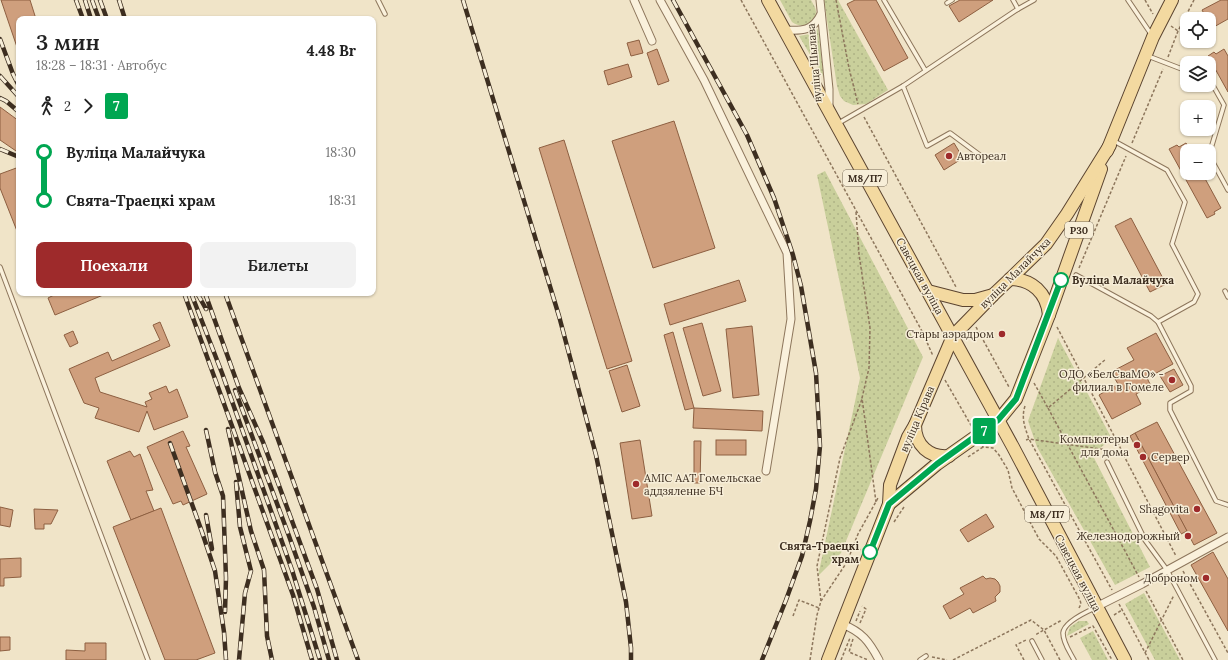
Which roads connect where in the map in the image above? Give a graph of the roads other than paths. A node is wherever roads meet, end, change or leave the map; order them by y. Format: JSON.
{"nodes":[{"id":1,"x":378,"y":0,"type":"edge"},
{"id":2,"x":634,"y":0,"type":"edge"},
{"id":3,"x":660,"y":0,"type":"edge"},
{"id":4,"x":768,"y":0,"type":"edge"},
{"id":5,"x":820,"y":0,"type":"edge"},
{"id":6,"x":884,"y":0,"type":"edge"},
{"id":7,"x":952,"y":0,"type":"edge"},
{"id":8,"x":1013,"y":0,"type":"edge"},
{"id":9,"x":1034,"y":0,"type":"edge"},
{"id":10,"x":1128,"y":0,"type":"edge"},
{"id":11,"x":1172,"y":0,"type":"edge"},
{"id":12,"x":947,"y":3,"type":"dead end"},
{"id":13,"x":1018,"y":9,"type":"junction"},
{"id":14,"x":821,"y":13,"type":"junction"},
{"id":15,"x":384,"y":14,"type":"dead end"},
{"id":16,"x":785,"y":30,"type":"junction"},
{"id":17,"x":1153,"y":37,"type":"junction"},
{"id":18,"x":652,"y":41,"type":"dead end"},
{"id":19,"x":1146,"y":55,"type":"junction"},
{"id":20,"x":1180,"y":68,"type":"edge"},
{"id":21,"x":925,"y":70,"type":"junction"},
{"id":22,"x":903,"y":86,"type":"junction"},
{"id":23,"x":1216,"y":91,"type":"edge"},
{"id":24,"x":829,"y":111,"type":"junction"},
{"id":25,"x":836,"y":124,"type":"junction"},
{"id":26,"x":1111,"y":142,"type":"junction"},
{"id":27,"x":981,"y":156,"type":"dead end"},
{"id":28,"x":1228,"y":190,"type":"edge"},
{"id":29,"x":0,"y":267,"type":"edge"},
{"id":30,"x":1076,"y":275,"type":"road end"},
{"id":31,"x":1010,"y":279,"type":"junction"},
{"id":32,"x":928,"y":291,"type":"junction"},
{"id":33,"x":1225,"y":291,"type":"dead end"},
{"id":34,"x":993,"y":295,"type":"junction"},
{"id":35,"x":1228,"y":296,"type":"edge"},
{"id":36,"x":1048,"y":314,"type":"junction"},
{"id":37,"x":1158,"y":322,"type":"junction"},
{"id":38,"x":953,"y":336,"type":"junction"},
{"id":39,"x":998,"y":420,"type":"junction"},
{"id":40,"x":915,"y":425,"type":"junction"},
{"id":41,"x":950,"y":456,"type":"junction"},
{"id":42,"x":1106,"y":462,"type":"dead end"},
{"id":43,"x":766,"y":471,"type":"dead end"},
{"id":44,"x":1228,"y":505,"type":"edge"},
{"id":45,"x":896,"y":509,"type":"junction"},
{"id":46,"x":1228,"y":537,"type":"edge"},
{"id":47,"x":1168,"y":570,"type":"junction"},
{"id":48,"x":1096,"y":607,"type":"junction"},
{"id":49,"x":848,"y":626,"type":"junction"},
{"id":50,"x":1032,"y":641,"type":"dead end"},
{"id":51,"x":926,"y":656,"type":"road end"},
{"id":52,"x":148,"y":660,"type":"edge"},
{"id":53,"x":828,"y":660,"type":"edge"},
{"id":54,"x":879,"y":660,"type":"edge"},
{"id":55,"x":920,"y":660,"type":"edge"},
{"id":56,"x":1042,"y":660,"type":"edge"},
{"id":57,"x":1074,"y":660,"type":"edge"},
{"id":58,"x":1124,"y":660,"type":"edge"},
{"id":59,"x":1215,"y":660,"type":"edge"}],
"edges":[{"from":1,"to":15,"type":"lane"},
{"from":2,"to":18,"type":"street"},
{"from":3,"to":43,"type":"street"},
{"from":4,"to":16,"type":"main road","name":"Савецкая вуліца","number":"М8/П7"},
{"from":5,"to":14,"type":"street","name":"вуліца Шылава"},
{"from":6,"to":21,"type":"lane"},
{"from":7,"to":12,"type":"lane"},
{"from":8,"to":13,"type":"lane"},
{"from":9,"to":13,"type":"lane"},
{"from":10,"to":17,"type":"lane"},
{"from":11,"to":17,"type":"main road","name":"вуліца Малайчука","number":"Р30"},
{"from":13,"to":21,"type":"lane"},
{"from":14,"to":16,"type":"street","name":"вуліца Шылава"},
{"from":14,"to":24,"type":"street","name":"вуліца Шылава"},
{"from":16,"to":24,"type":"main road","name":"Савецкая вуліца","number":"М8/П7"},
{"from":17,"to":19,"type":"main road","name":"вуліца Малайчука","number":"Р30"},
{"from":19,"to":20,"type":"lane"},
{"from":19,"to":26,"type":"main road","name":"вуліца Малайчука","number":"Р30"},
{"from":21,"to":22,"type":"lane"},
{"from":22,"to":25,"type":"lane"},
{"from":22,"to":27,"type":"lane"},
{"from":23,"to":28,"type":"lane"},
{"from":24,"to":25,"type":"main road","name":"Савецкая вуліца","number":"М8/П7"},
{"from":25,"to":32,"type":"main road","name":"Савецкая вуліца","number":"М8/П7"},
{"from":26,"to":31,"type":"main road","name":"вуліца Малайчука","number":"Р30"},
{"from":26,"to":36,"type":"main road","name":"вуліца Малайчука","number":"Р30"},
{"from":26,"to":37,"type":"lane"},
{"from":29,"to":52,"type":"lane"},
{"from":30,"to":37,"type":"lane"},
{"from":31,"to":34,"type":"main road","name":"вуліца Малайчука","number":"Р30"},
{"from":31,"to":36,"type":"main road"},
{"from":32,"to":34,"type":"main road","number":"Р30"},
{"from":32,"to":38,"type":"main road","name":"Савецкая вуліца","number":"М8/П7"},
{"from":33,"to":35,"type":"lane"},
{"from":34,"to":38,"type":"main road","name":"вуліца Малайчука","number":"Р30"},
{"from":36,"to":39,"type":"main road","name":"вуліца Малайчука","number":"Р30"},
{"from":37,"to":44,"type":"lane"},
{"from":38,"to":39,"type":"main road","name":"Савецкая вуліца","number":"М8/П7"},
{"from":38,"to":40,"type":"main road","name":"вуліца Кірава"},
{"from":39,"to":41,"type":"main road","name":"вуліца Кірава"},
{"from":39,"to":48,"type":"main road","name":"Савецкая вуліца","number":"М8/П7"},
{"from":40,"to":41,"type":"main road"},
{"from":40,"to":45,"type":"main road","name":"вуліца Кірава"},
{"from":41,"to":45,"type":"main road","name":"вуліца Кірава"},
{"from":42,"to":47,"type":"lane"},
{"from":45,"to":49,"type":"main road","name":"вуліца Кірава"},
{"from":46,"to":47,"type":"street"},
{"from":47,"to":48,"type":"street"},
{"from":47,"to":59,"type":"lane"},
{"from":48,"to":57,"type":"lane"},
{"from":48,"to":58,"type":"main road","name":"Савецкая вуліца","number":"М8/П7"},
{"from":49,"to":53,"type":"main road","name":"вуліца Кірава"},
{"from":49,"to":54,"type":"street"},
{"from":50,"to":56,"type":"lane"},
{"from":51,"to":55,"type":"lane"}]}
